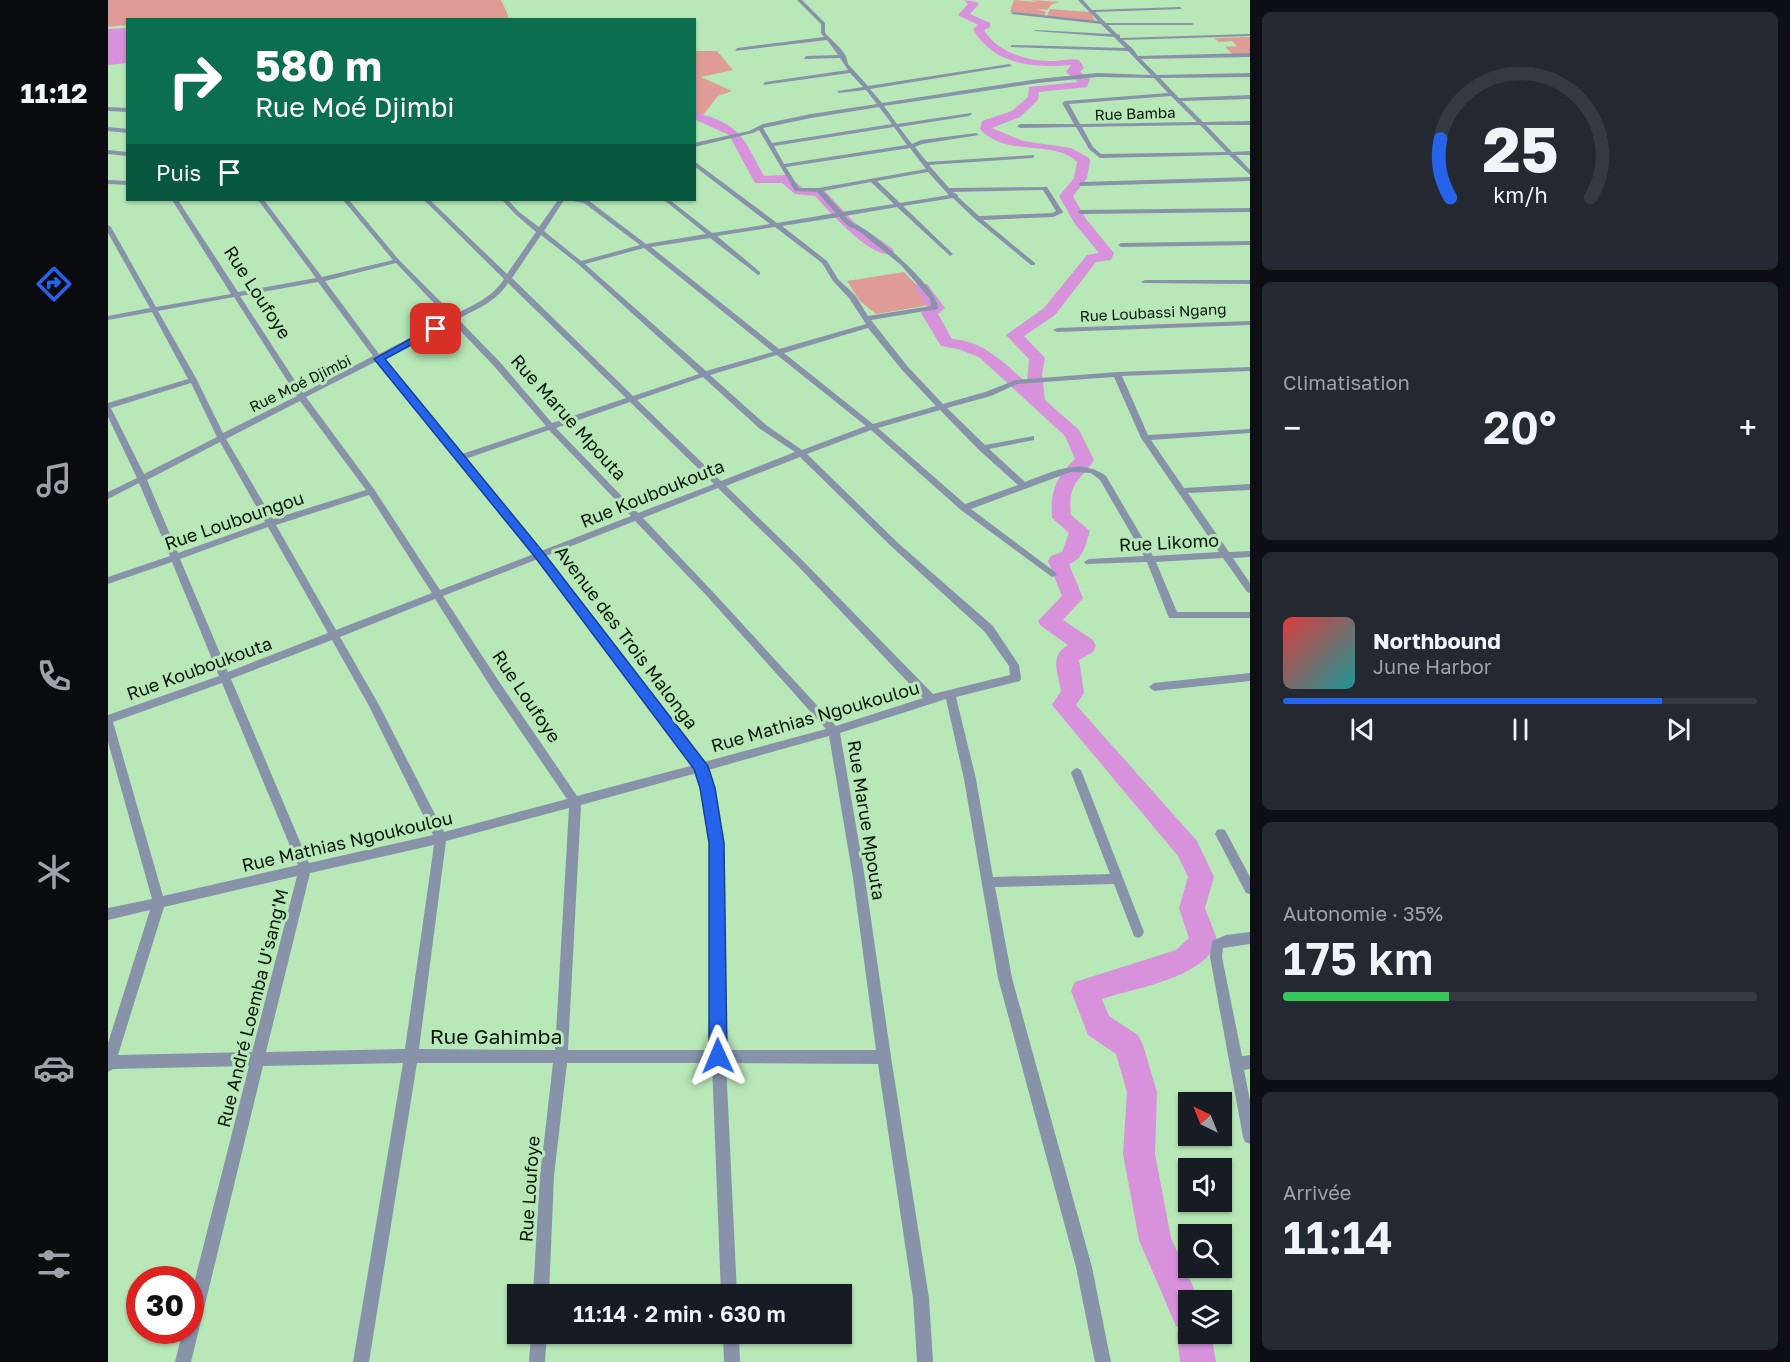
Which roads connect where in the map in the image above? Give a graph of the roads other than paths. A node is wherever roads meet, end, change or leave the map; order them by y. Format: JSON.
{"nodes":[{"id":1,"x":799,"y":0,"type":"edge"},
{"id":2,"x":1080,"y":0,"type":"edge"},
{"id":3,"x":1180,"y":8,"type":"dead end"},
{"id":4,"x":1093,"y":11,"type":"junction"},
{"id":5,"x":1013,"y":13,"type":"dead end"},
{"id":6,"x":1105,"y":23,"type":"junction"},
{"id":7,"x":1192,"y":24,"type":"dead end"},
{"id":8,"x":1036,"y":32,"type":"dead end"},
{"id":9,"x":1250,"y":34,"type":"edge"},
{"id":10,"x":828,"y":38,"type":"junction"},
{"id":11,"x":1119,"y":38,"type":"junction"},
{"id":12,"x":1012,"y":46,"type":"dead end"},
{"id":13,"x":737,"y":50,"type":"dead end"},
{"id":14,"x":1131,"y":50,"type":"junction"},
{"id":15,"x":1250,"y":55,"type":"edge"},
{"id":16,"x":843,"y":56,"type":"junction"},
{"id":17,"x":806,"y":58,"type":"dead end"},
{"id":18,"x":1138,"y":58,"type":"junction"},
{"id":19,"x":1009,"y":66,"type":"dead end"},
{"id":20,"x":850,"y":71,"type":"junction"},
{"id":21,"x":1250,"y":75,"type":"edge"},
{"id":22,"x":1158,"y":77,"type":"junction"},
{"id":23,"x":765,"y":84,"type":"dead end"},
{"id":24,"x":867,"y":88,"type":"junction"},
{"id":25,"x":840,"y":92,"type":"dead end"},
{"id":26,"x":1173,"y":94,"type":"junction"},
{"id":27,"x":1250,"y":97,"type":"edge"},
{"id":28,"x":1180,"y":99,"type":"junction"},
{"id":29,"x":879,"y":105,"type":"junction"},
{"id":30,"x":108,"y":109,"type":"edge"},
{"id":31,"x":126,"y":110,"type":"edge"},
{"id":32,"x":969,"y":114,"type":"dead end"},
{"id":33,"x":1201,"y":123,"type":"junction"},
{"id":34,"x":1250,"y":123,"type":"edge"},
{"id":35,"x":895,"y":125,"type":"junction"},
{"id":36,"x":1020,"y":126,"type":"dead end"},
{"id":37,"x":1077,"y":127,"type":"junction"},
{"id":38,"x":760,"y":128,"type":"junction"},
{"id":39,"x":108,"y":129,"type":"edge"},
{"id":40,"x":126,"y":131,"type":"edge"},
{"id":41,"x":976,"y":135,"type":"dead end"},
{"id":42,"x":696,"y":145,"type":"edge"},
{"id":43,"x":772,"y":145,"type":"junction"},
{"id":44,"x":912,"y":146,"type":"junction"},
{"id":45,"x":108,"y":152,"type":"edge"},
{"id":46,"x":1232,"y":153,"type":"junction"},
{"id":47,"x":1250,"y":153,"type":"edge"},
{"id":48,"x":126,"y":154,"type":"edge"},
{"id":49,"x":1032,"y":156,"type":"dead end"},
{"id":50,"x":696,"y":164,"type":"edge"},
{"id":51,"x":783,"y":166,"type":"junction"},
{"id":52,"x":927,"y":167,"type":"junction"},
{"id":53,"x":1250,"y":173,"type":"edge"},
{"id":54,"x":1250,"y":180,"type":"edge"},
{"id":55,"x":873,"y":181,"type":"junction"},
{"id":56,"x":108,"y":182,"type":"edge"},
{"id":57,"x":126,"y":183,"type":"edge"},
{"id":58,"x":1081,"y":184,"type":"dead end"},
{"id":59,"x":819,"y":190,"type":"junction"},
{"id":60,"x":950,"y":190,"type":"junction"},
{"id":61,"x":957,"y":196,"type":"junction"},
{"id":62,"x":176,"y":201,"type":"edge"},
{"id":63,"x":262,"y":201,"type":"edge"},
{"id":64,"x":347,"y":201,"type":"edge"},
{"id":65,"x":428,"y":201,"type":"edge"},
{"id":66,"x":506,"y":201,"type":"edge"},
{"id":67,"x":560,"y":201,"type":"edge"},
{"id":68,"x":586,"y":201,"type":"edge"},
{"id":69,"x":668,"y":201,"type":"edge"},
{"id":70,"x":898,"y":205,"type":"junction"},
{"id":71,"x":1250,"y":210,"type":"edge"},
{"id":72,"x":1080,"y":212,"type":"dead end"},
{"id":73,"x":839,"y":214,"type":"junction"},
{"id":74,"x":977,"y":218,"type":"junction"},
{"id":75,"x":778,"y":223,"type":"junction"},
{"id":76,"x":108,"y":227,"type":"edge"},
{"id":77,"x":539,"y":231,"type":"junction"},
{"id":78,"x":712,"y":234,"type":"junction"},
{"id":79,"x":1250,"y":243,"type":"edge"},
{"id":80,"x":1121,"y":245,"type":"dead end"},
{"id":81,"x":645,"y":246,"type":"junction"},
{"id":82,"x":950,"y":254,"type":"dead end"},
{"id":83,"x":397,"y":261,"type":"junction"},
{"id":84,"x":580,"y":264,"type":"junction"},
{"id":85,"x":1033,"y":264,"type":"dead end"},
{"id":86,"x":758,"y":273,"type":"dead end"},
{"id":87,"x":507,"y":277,"type":"junction"},
{"id":88,"x":319,"y":280,"type":"junction"},
{"id":89,"x":1145,"y":282,"type":"dead end"},
{"id":90,"x":1250,"y":282,"type":"edge"},
{"id":91,"x":237,"y":296,"type":"junction"},
{"id":92,"x":155,"y":310,"type":"junction"},
{"id":93,"x":108,"y":318,"type":"edge"},
{"id":94,"x":455,"y":319,"type":"junction"},
{"id":95,"x":868,"y":322,"type":"junction"},
{"id":96,"x":1250,"y":323,"type":"edge"},
{"id":97,"x":1057,"y":330,"type":"dead end"},
{"id":98,"x":779,"y":351,"type":"junction"},
{"id":99,"x":379,"y":359,"type":"junction"},
{"id":100,"x":1250,"y":369,"type":"edge"},
{"id":101,"x":705,"y":374,"type":"junction"},
{"id":102,"x":1117,"y":374,"type":"junction"},
{"id":103,"x":193,"y":380,"type":"junction"},
{"id":104,"x":302,"y":398,"type":"junction"},
{"id":105,"x":632,"y":400,"type":"junction"},
{"id":106,"x":942,"y":406,"type":"junction"},
{"id":107,"x":108,"y":407,"type":"edge"},
{"id":108,"x":552,"y":428,"type":"junction"},
{"id":109,"x":872,"y":428,"type":"junction"},
{"id":110,"x":1250,"y":431,"type":"edge"},
{"id":111,"x":221,"y":437,"type":"junction"},
{"id":112,"x":1031,"y":438,"type":"dead end"},
{"id":113,"x":1145,"y":438,"type":"junction"},
{"id":114,"x":982,"y":448,"type":"junction"},
{"id":115,"x":801,"y":453,"type":"junction"},
{"id":116,"x":459,"y":458,"type":"junction"},
{"id":117,"x":142,"y":479,"type":"junction"},
{"id":118,"x":718,"y":484,"type":"junction"},
{"id":119,"x":1024,"y":486,"type":"junction"},
{"id":120,"x":1250,"y":487,"type":"edge"},
{"id":121,"x":371,"y":491,"type":"junction"},
{"id":122,"x":1181,"y":491,"type":"junction"},
{"id":123,"x":108,"y":496,"type":"edge"},
{"id":124,"x":964,"y":508,"type":"junction"},
{"id":125,"x":636,"y":518,"type":"junction"},
{"id":126,"x":271,"y":523,"type":"junction"},
{"id":127,"x":539,"y":554,"type":"junction"},
{"id":128,"x":1250,"y":554,"type":"edge"},
{"id":129,"x":1225,"y":555,"type":"junction"},
{"id":130,"x":175,"y":559,"type":"junction"},
{"id":131,"x":1150,"y":559,"type":"junction"},
{"id":132,"x":1089,"y":562,"type":"dead end"},
{"id":133,"x":1052,"y":574,"type":"dead end"},
{"id":134,"x":108,"y":581,"type":"edge"},
{"id":135,"x":1250,"y":590,"type":"edge"},
{"id":136,"x":438,"y":594,"type":"junction"},
{"id":137,"x":1250,"y":615,"type":"edge"},
{"id":138,"x":333,"y":635,"type":"junction"},
{"id":139,"x":1250,"y":677,"type":"edge"},
{"id":140,"x":224,"y":678,"type":"junction"},
{"id":141,"x":1154,"y":687,"type":"dead end"},
{"id":142,"x":950,"y":695,"type":"junction"},
{"id":143,"x":931,"y":699,"type":"junction"},
{"id":144,"x":108,"y":721,"type":"edge"},
{"id":145,"x":834,"y":731,"type":"junction"},
{"id":146,"x":700,"y":766,"type":"junction"},
{"id":147,"x":1077,"y":773,"type":"dead end"},
{"id":148,"x":575,"y":802,"type":"junction"},
{"id":149,"x":1221,"y":834,"type":"dead end"},
{"id":150,"x":441,"y":838,"type":"junction"},
{"id":151,"x":305,"y":867,"type":"junction"},
{"id":152,"x":1118,"y":879,"type":"junction"},
{"id":153,"x":987,"y":882,"type":"junction"},
{"id":154,"x":1250,"y":889,"type":"edge"},
{"id":155,"x":159,"y":902,"type":"junction"},
{"id":156,"x":108,"y":914,"type":"edge"},
{"id":157,"x":1138,"y":932,"type":"dead end"},
{"id":158,"x":1250,"y":938,"type":"edge"},
{"id":159,"x":411,"y":1056,"type":"junction"},
{"id":160,"x":718,"y":1056,"type":"junction"},
{"id":161,"x":561,"y":1057,"type":"junction"},
{"id":162,"x":884,"y":1057,"type":"junction"},
{"id":163,"x":259,"y":1058,"type":"junction"},
{"id":164,"x":109,"y":1063,"type":"edge"},
{"id":165,"x":1243,"y":1063,"type":"edge"},
{"id":166,"x":1250,"y":1137,"type":"edge"},
{"id":167,"x":542,"y":1284,"type":"edge"},
{"id":168,"x":729,"y":1284,"type":"edge"},
{"id":169,"x":538,"y":1344,"type":"edge"},
{"id":170,"x":731,"y":1344,"type":"edge"},
{"id":171,"x":183,"y":1362,"type":"edge"},
{"id":172,"x":361,"y":1362,"type":"edge"},
{"id":173,"x":537,"y":1362,"type":"edge"},
{"id":174,"x":732,"y":1362,"type":"edge"},
{"id":175,"x":925,"y":1362,"type":"edge"},
{"id":176,"x":1103,"y":1362,"type":"edge"}],
"edges":[{"from":1,"to":10,"type":"street"},
{"from":2,"to":4,"type":"street"},
{"from":3,"to":4,"type":"street"},
{"from":4,"to":6,"type":"street"},
{"from":5,"to":6,"type":"street"},
{"from":6,"to":7,"type":"street"},
{"from":6,"to":11,"type":"street"},
{"from":8,"to":11,"type":"street"},
{"from":9,"to":11,"type":"street"},
{"from":10,"to":13,"type":"street"},
{"from":10,"to":16,"type":"street"},
{"from":11,"to":14,"type":"street"},
{"from":12,"to":14,"type":"street"},
{"from":14,"to":18,"type":"street"},
{"from":15,"to":18,"type":"street"},
{"from":16,"to":17,"type":"street"},
{"from":16,"to":20,"type":"street"},
{"from":18,"to":22,"type":"street"},
{"from":19,"to":24,"type":"street"},
{"from":20,"to":23,"type":"street"},
{"from":20,"to":24,"type":"street"},
{"from":21,"to":22,"type":"street"},
{"from":22,"to":26,"type":"street"},
{"from":22,"to":29,"type":"street"},
{"from":24,"to":25,"type":"street"},
{"from":24,"to":29,"type":"street"},
{"from":26,"to":28,"type":"street"},
{"from":26,"to":37,"type":"street"},
{"from":27,"to":28,"type":"street"},
{"from":28,"to":33,"type":"street"},
{"from":29,"to":35,"type":"street"},
{"from":29,"to":38,"type":"street"},
{"from":30,"to":31,"type":"street"},
{"from":32,"to":35,"type":"street"},
{"from":33,"to":34,"type":"street","name":"Rue Bamba"},
{"from":33,"to":37,"type":"street","name":"Rue Bamba"},
{"from":33,"to":46,"type":"street"},
{"from":35,"to":43,"type":"street"},
{"from":35,"to":44,"type":"street"},
{"from":36,"to":37,"type":"street","name":"Rue Bamba"},
{"from":37,"to":46,"type":"street"},
{"from":38,"to":42,"type":"street"},
{"from":38,"to":43,"type":"street"},
{"from":39,"to":40,"type":"street"},
{"from":41,"to":44,"type":"street"},
{"from":43,"to":51,"type":"street"},
{"from":44,"to":51,"type":"street"},
{"from":44,"to":52,"type":"street"},
{"from":45,"to":48,"type":"street"},
{"from":46,"to":47,"type":"street"},
{"from":46,"to":53,"type":"street"},
{"from":49,"to":52,"type":"street"},
{"from":50,"to":75,"type":"street"},
{"from":51,"to":59,"type":"street"},
{"from":52,"to":55,"type":"street"},
{"from":52,"to":60,"type":"street"},
{"from":54,"to":58,"type":"street"},
{"from":55,"to":59,"type":"street"},
{"from":55,"to":70,"type":"street"},
{"from":56,"to":57,"type":"street"},
{"from":59,"to":73,"type":"street"},
{"from":60,"to":61,"type":"street"},
{"from":60,"to":74,"type":"street"},
{"from":61,"to":70,"type":"street"},
{"from":61,"to":74,"type":"street"},
{"from":62,"to":91,"type":"street","name":"Rue Loufoye"},
{"from":63,"to":88,"type":"street","name":"Avenue des Trois Malonga"},
{"from":64,"to":83,"type":"street","name":"Rue Marue Mpouta"},
{"from":65,"to":87,"type":"street"},
{"from":66,"to":77,"type":"street"},
{"from":67,"to":77,"type":"street","name":"Rue Moé Djimbi"},
{"from":68,"to":81,"type":"street"},
{"from":69,"to":78,"type":"street"},
{"from":70,"to":73,"type":"street"},
{"from":70,"to":82,"type":"street"},
{"from":71,"to":72,"type":"street"},
{"from":73,"to":75,"type":"street"},
{"from":73,"to":95,"type":"street"},
{"from":74,"to":85,"type":"street"},
{"from":75,"to":78,"type":"street"},
{"from":75,"to":95,"type":"street"},
{"from":76,"to":92,"type":"street"},
{"from":77,"to":84,"type":"street"},
{"from":77,"to":87,"type":"street","name":"Rue Moé Djimbi"},
{"from":78,"to":81,"type":"street"},
{"from":78,"to":86,"type":"street"},
{"from":79,"to":80,"type":"street"},
{"from":81,"to":84,"type":"street"},
{"from":81,"to":98,"type":"street"},
{"from":83,"to":88,"type":"street"},
{"from":83,"to":94,"type":"street","name":"Rue Marue Mpouta"},
{"from":84,"to":101,"type":"street"},
{"from":87,"to":94,"type":"street","name":"Rue Moé Djimbi"},
{"from":87,"to":105,"type":"street"},
{"from":88,"to":91,"type":"street"},
{"from":88,"to":99,"type":"street","name":"Avenue des Trois Malonga"},
{"from":89,"to":90,"type":"street"},
{"from":91,"to":92,"type":"street"},
{"from":91,"to":104,"type":"street","name":"Rue Loufoye"},
{"from":92,"to":93,"type":"street"},
{"from":92,"to":103,"type":"street"},
{"from":94,"to":99,"type":"street","name":"Rue Moé Djimbi"},
{"from":94,"to":108,"type":"street","name":"Rue Marue Mpouta"},
{"from":95,"to":98,"type":"street"},
{"from":95,"to":106,"type":"street"},
{"from":96,"to":97,"type":"street","name":"Rue Loubassi Ngang"},
{"from":98,"to":101,"type":"street"},
{"from":98,"to":109,"type":"street"},
{"from":99,"to":104,"type":"street","name":"Rue Moé Djimbi"},
{"from":99,"to":116,"type":"street","name":"Avenue des Trois Malonga"},
{"from":100,"to":102,"type":"street","name":"Rue Kouboukouta"},
{"from":101,"to":105,"type":"street"},
{"from":101,"to":115,"type":"street"},
{"from":102,"to":106,"type":"street","name":"Rue Kouboukouta"},
{"from":102,"to":113,"type":"street"},
{"from":103,"to":107,"type":"street"},
{"from":103,"to":111,"type":"street"},
{"from":104,"to":111,"type":"street","name":"Rue Moé Djimbi"},
{"from":104,"to":121,"type":"street","name":"Rue Loufoye"},
{"from":105,"to":108,"type":"street"},
{"from":105,"to":118,"type":"street"},
{"from":106,"to":109,"type":"street","name":"Rue Kouboukouta"},
{"from":106,"to":114,"type":"street"},
{"from":107,"to":117,"type":"street"},
{"from":108,"to":116,"type":"street"},
{"from":108,"to":125,"type":"street","name":"Rue Marue Mpouta"},
{"from":109,"to":115,"type":"street","name":"Rue Kouboukouta"},
{"from":109,"to":124,"type":"street"},
{"from":110,"to":113,"type":"street"},
{"from":111,"to":117,"type":"street","name":"Rue Moé Djimbi"},
{"from":111,"to":126,"type":"street"},
{"from":112,"to":114,"type":"street"},
{"from":113,"to":122,"type":"street"},
{"from":114,"to":119,"type":"street"},
{"from":115,"to":118,"type":"street","name":"Rue Kouboukouta"},
{"from":115,"to":142,"type":"street","name":"Rue Mathias Ngoukoulou"},
{"from":116,"to":127,"type":"street","name":"Avenue des Trois Malonga"},
{"from":117,"to":123,"type":"street","name":"Rue Moé Djimbi"},
{"from":117,"to":130,"type":"street"},
{"from":118,"to":125,"type":"street","name":"Rue Kouboukouta"},
{"from":118,"to":143,"type":"street"},
{"from":119,"to":124,"type":"street"},
{"from":119,"to":131,"type":"street"},
{"from":120,"to":122,"type":"street"},
{"from":121,"to":126,"type":"street","name":"Rue Louboungou"},
{"from":121,"to":136,"type":"street","name":"Rue Loufoye"},
{"from":122,"to":129,"type":"street"},
{"from":124,"to":133,"type":"street"},
{"from":125,"to":127,"type":"street","name":"Rue Kouboukouta"},
{"from":125,"to":145,"type":"street","name":"Rue Marue Mpouta"},
{"from":126,"to":130,"type":"street","name":"Rue Louboungou"},
{"from":126,"to":138,"type":"street"},
{"from":127,"to":136,"type":"street","name":"Rue Kouboukouta"},
{"from":127,"to":146,"type":"street","name":"Avenue des Trois Malonga"},
{"from":128,"to":129,"type":"street","name":"Rue Likomo"},
{"from":129,"to":131,"type":"street","name":"Rue Likomo"},
{"from":129,"to":135,"type":"street"},
{"from":130,"to":134,"type":"street","name":"Rue Louboungou"},
{"from":130,"to":140,"type":"street"},
{"from":131,"to":132,"type":"street","name":"Rue Likomo"},
{"from":131,"to":137,"type":"street"},
{"from":136,"to":138,"type":"street","name":"Rue Kouboukouta"},
{"from":136,"to":148,"type":"street","name":"Rue Loufoye"},
{"from":138,"to":140,"type":"street","name":"Rue Kouboukouta"},
{"from":138,"to":150,"type":"street"},
{"from":139,"to":141,"type":"street"},
{"from":140,"to":144,"type":"street","name":"Rue Kouboukouta"},
{"from":140,"to":151,"type":"street"},
{"from":142,"to":143,"type":"street","name":"Rue Mathias Ngoukoulou"},
{"from":142,"to":153,"type":"street"},
{"from":143,"to":145,"type":"street","name":"Rue Mathias Ngoukoulou"},
{"from":144,"to":155,"type":"street"},
{"from":145,"to":146,"type":"street","name":"Rue Mathias Ngoukoulou"},
{"from":145,"to":162,"type":"street","name":"Rue Marue Mpouta"},
{"from":146,"to":148,"type":"street","name":"Rue Mathias Ngoukoulou"},
{"from":146,"to":160,"type":"street","name":"Avenue des Trois Malonga"},
{"from":147,"to":152,"type":"street"},
{"from":148,"to":150,"type":"street","name":"Rue Mathias Ngoukoulou"},
{"from":148,"to":161,"type":"street","name":"Rue Loufoye"},
{"from":149,"to":154,"type":"street"},
{"from":150,"to":151,"type":"street","name":"Rue Mathias Ngoukoulou"},
{"from":150,"to":159,"type":"street"},
{"from":151,"to":155,"type":"street","name":"Rue Mathias Ngoukoulou"},
{"from":151,"to":163,"type":"street","name":"Rue André Loemba U'sang'M"},
{"from":152,"to":153,"type":"street"},
{"from":152,"to":157,"type":"street"},
{"from":153,"to":176,"type":"street"},
{"from":155,"to":156,"type":"street","name":"Rue Mathias Ngoukoulou"},
{"from":155,"to":164,"type":"street"},
{"from":158,"to":165,"type":"street"},
{"from":159,"to":161,"type":"street","name":"Rue Gahimba"},
{"from":159,"to":163,"type":"street","name":"Rue Gahimba"},
{"from":159,"to":172,"type":"street"},
{"from":160,"to":161,"type":"street","name":"Rue Gahimba"},
{"from":160,"to":162,"type":"street","name":"Rue Gahimba"},
{"from":160,"to":168,"type":"street","name":"Avenue des Trois Malonga"},
{"from":161,"to":167,"type":"street","name":"Rue Loufoye"},
{"from":162,"to":175,"type":"street","name":"Rue Marue Mpouta"},
{"from":163,"to":164,"type":"street","name":"Rue Gahimba"},
{"from":163,"to":171,"type":"street","name":"Rue André Loemba U'sang'M"},
{"from":165,"to":166,"type":"street"},
{"from":169,"to":173,"type":"street"},
{"from":170,"to":174,"type":"street"}]}
